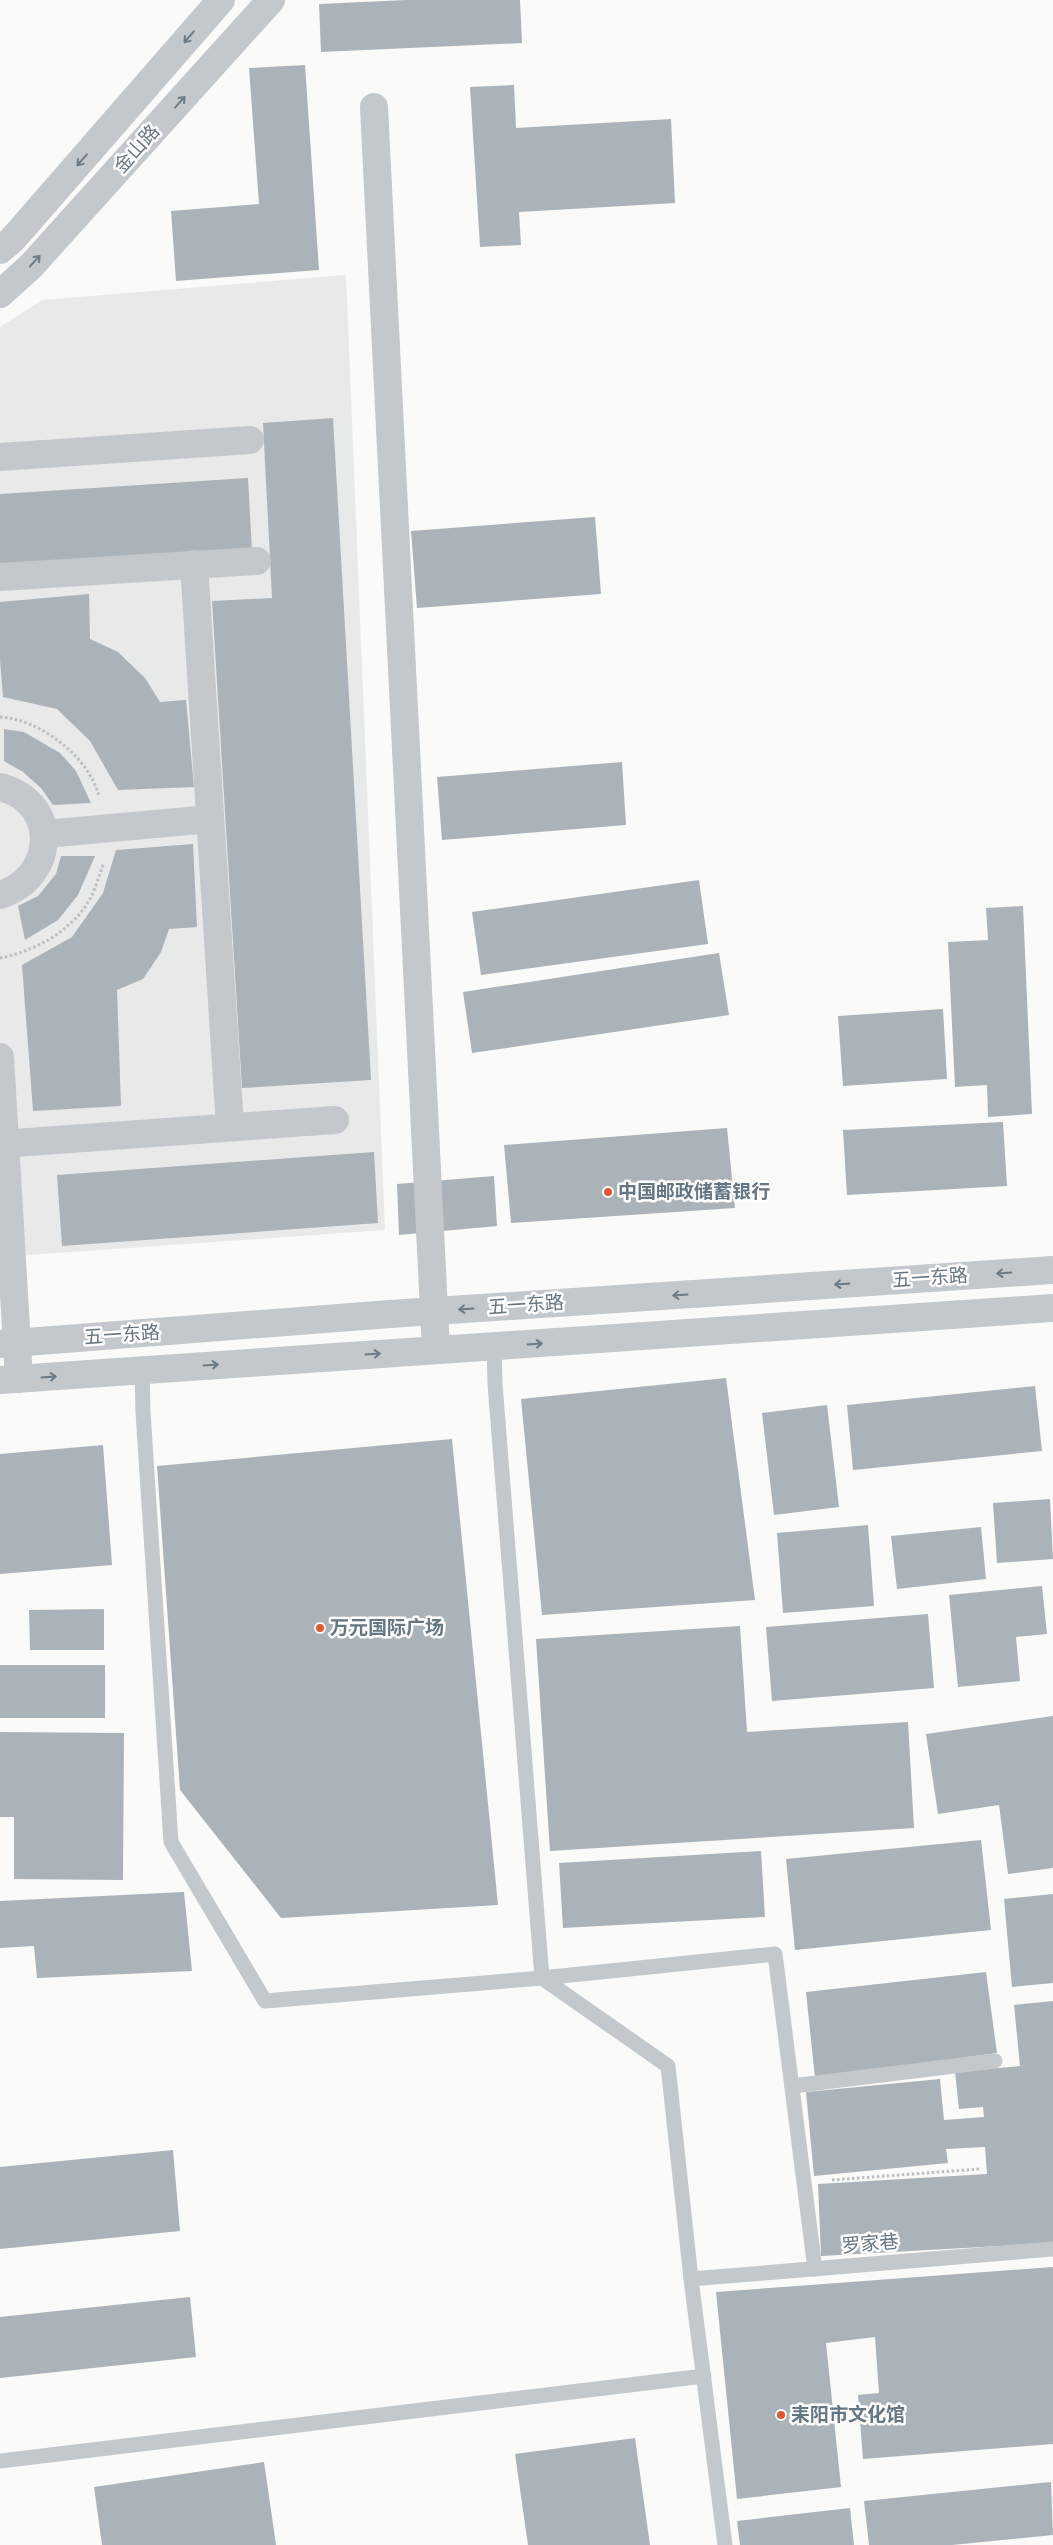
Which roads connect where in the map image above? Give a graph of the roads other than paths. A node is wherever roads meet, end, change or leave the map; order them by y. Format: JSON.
{"nodes":[{"id":1,"x":221,"y":0,"type":"edge"},
{"id":2,"x":271,"y":0,"type":"edge"},
{"id":3,"x":374,"y":107,"type":"dead end"},
{"id":4,"x":0,"y":250,"type":"edge"},
{"id":5,"x":0,"y":294,"type":"edge"},
{"id":6,"x":250,"y":440,"type":"dead end"},
{"id":7,"x":0,"y":457,"type":"edge"},
{"id":8,"x":257,"y":561,"type":"dead end"},
{"id":9,"x":194,"y":564,"type":"junction"},
{"id":10,"x":0,"y":577,"type":"edge"},
{"id":11,"x":0,"y":787,"type":"edge"},
{"id":12,"x":210,"y":819,"type":"junction"},
{"id":13,"x":45,"y":834,"type":"junction"},
{"id":14,"x":0,"y":895,"type":"edge"},
{"id":15,"x":0,"y":1058,"type":"edge"},
{"id":16,"x":335,"y":1120,"type":"dead end"},
{"id":17,"x":230,"y":1127,"type":"junction"},
{"id":18,"x":3,"y":1144,"type":"edge"},
{"id":19,"x":1053,"y":1270,"type":"edge"},
{"id":20,"x":1053,"y":1308,"type":"edge"},
{"id":21,"x":435,"y":1311,"type":"junction"},
{"id":22,"x":9,"y":1343,"type":"edge"},
{"id":23,"x":494,"y":1346,"type":"junction"},
{"id":24,"x":436,"y":1350,"type":"junction"},
{"id":25,"x":142,"y":1370,"type":"junction"},
{"id":26,"x":10,"y":1380,"type":"edge"},
{"id":27,"x":542,"y":1978,"type":"junction"},
{"id":28,"x":995,"y":2062,"type":"dead end"},
{"id":29,"x":792,"y":2086,"type":"junction"},
{"id":30,"x":1053,"y":2249,"type":"edge"},
{"id":31,"x":815,"y":2269,"type":"junction"},
{"id":32,"x":691,"y":2279,"type":"junction"},
{"id":33,"x":704,"y":2376,"type":"junction"},
{"id":34,"x":0,"y":2461,"type":"edge"},
{"id":35,"x":725,"y":2545,"type":"edge"}],
"edges":[{"from":1,"to":4,"type":"street","name":"金山路","one_way":true},
{"from":5,"to":2,"type":"street","name":"金山路","one_way":true},
{"from":3,"to":21,"type":"street"},
{"from":6,"to":7,"type":"street"},
{"from":8,"to":9,"type":"street"},
{"from":9,"to":10,"type":"street"},
{"from":9,"to":12,"type":"street"},
{"from":11,"to":13,"type":"street"},
{"from":12,"to":13,"type":"street"},
{"from":12,"to":17,"type":"street"},
{"from":13,"to":14,"type":"street"},
{"from":15,"to":18,"type":"street"},
{"from":16,"to":17,"type":"street"},
{"from":17,"to":18,"type":"street"},
{"from":18,"to":22,"type":"street"},
{"from":19,"to":21,"type":"street","name":"五一东路","one_way":true},
{"from":23,"to":20,"type":"street","name":"五一东路","one_way":true},
{"from":21,"to":22,"type":"street","name":"五一东路"},
{"from":21,"to":24,"type":"street"},
{"from":22,"to":26,"type":"street"},
{"from":23,"to":24,"type":"street","name":"五一东路"},
{"from":23,"to":27,"type":"lane"},
{"from":25,"to":24,"type":"street","name":"五一东路","one_way":true},
{"from":26,"to":25,"type":"street","name":"五一东路","one_way":true},
{"from":25,"to":27,"type":"lane"},
{"from":27,"to":29,"type":"lane"},
{"from":27,"to":32,"type":"lane"},
{"from":28,"to":29,"type":"lane"},
{"from":29,"to":31,"type":"lane"},
{"from":30,"to":31,"type":"lane","name":"罗家巷"},
{"from":31,"to":32,"type":"lane","name":"罗家巷"},
{"from":32,"to":33,"type":"lane"},
{"from":33,"to":34,"type":"lane"},
{"from":33,"to":35,"type":"lane"}]}
